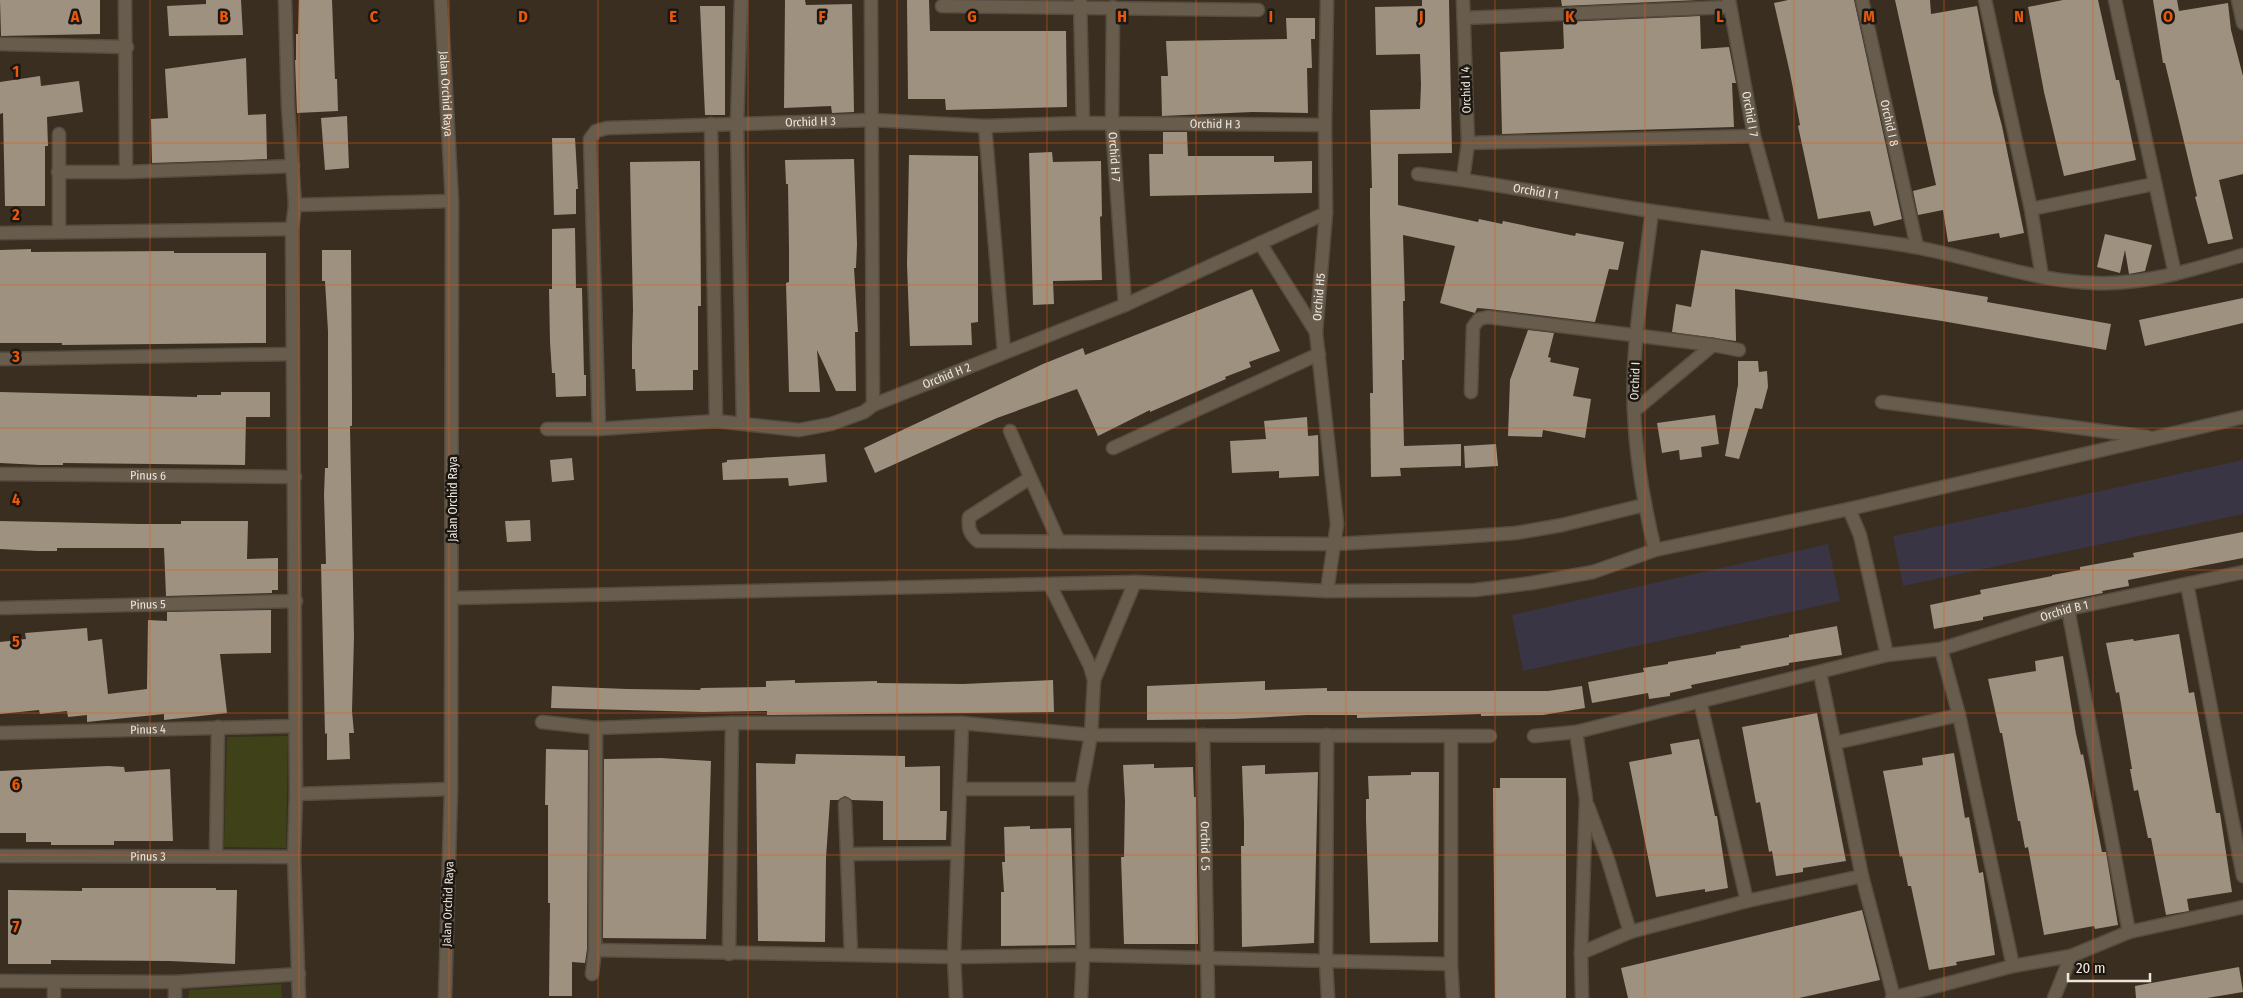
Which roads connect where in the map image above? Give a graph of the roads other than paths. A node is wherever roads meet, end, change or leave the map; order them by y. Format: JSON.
{"nodes":[{"id":1,"x":125,"y":0,"type":"edge"},
{"id":2,"x":285,"y":0,"type":"edge"},
{"id":3,"x":441,"y":0,"type":"edge"},
{"id":4,"x":741,"y":0,"type":"edge"},
{"id":5,"x":870,"y":0,"type":"edge"},
{"id":6,"x":1327,"y":0,"type":"edge"},
{"id":7,"x":1464,"y":0,"type":"edge"},
{"id":8,"x":1862,"y":0,"type":"edge"},
{"id":9,"x":1985,"y":0,"type":"edge"},
{"id":10,"x":2115,"y":0,"type":"edge"},
{"id":11,"x":2238,"y":0,"type":"edge"},
{"id":12,"x":998,"y":3,"type":"edge"},
{"id":13,"x":1080,"y":4,"type":"edge"},
{"id":14,"x":1203,"y":4,"type":"edge"},
{"id":15,"x":1729,"y":4,"type":"edge"},
{"id":16,"x":942,"y":6,"type":"dead end"},
{"id":17,"x":1113,"y":7,"type":"junction"},
{"id":18,"x":1258,"y":10,"type":"dead end"},
{"id":19,"x":1464,"y":18,"type":"junction"},
{"id":20,"x":2243,"y":23,"type":"edge"},
{"id":21,"x":0,"y":44,"type":"edge"},
{"id":22,"x":127,"y":47,"type":"junction"},
{"id":23,"x":872,"y":120,"type":"junction"},
{"id":24,"x":737,"y":123,"type":"junction"},
{"id":25,"x":1083,"y":123,"type":"junction"},
{"id":26,"x":711,"y":124,"type":"junction"},
{"id":27,"x":1112,"y":124,"type":"junction"},
{"id":28,"x":1325,"y":125,"type":"junction"},
{"id":29,"x":985,"y":126,"type":"junction"},
{"id":30,"x":59,"y":134,"type":"dead end"},
{"id":31,"x":1754,"y":136,"type":"junction"},
{"id":32,"x":1468,"y":143,"type":"junction"},
{"id":33,"x":293,"y":166,"type":"junction"},
{"id":34,"x":58,"y":172,"type":"junction"},
{"id":35,"x":126,"y":172,"type":"junction"},
{"id":36,"x":1418,"y":174,"type":"dead end"},
{"id":37,"x":1463,"y":179,"type":"junction"},
{"id":38,"x":2154,"y":184,"type":"junction"},
{"id":39,"x":452,"y":201,"type":"junction"},
{"id":40,"x":295,"y":204,"type":"junction"},
{"id":41,"x":2031,"y":209,"type":"junction"},
{"id":42,"x":1652,"y":211,"type":"junction"},
{"id":43,"x":1326,"y":213,"type":"junction"},
{"id":44,"x":1778,"y":227,"type":"junction"},
{"id":45,"x":292,"y":229,"type":"junction"},
{"id":46,"x":0,"y":232,"type":"edge"},
{"id":47,"x":58,"y":232,"type":"junction"},
{"id":48,"x":1260,"y":243,"type":"junction"},
{"id":49,"x":1916,"y":247,"type":"junction"},
{"id":50,"x":2243,"y":256,"type":"edge"},
{"id":51,"x":2175,"y":274,"type":"junction"},
{"id":52,"x":2042,"y":277,"type":"junction"},
{"id":53,"x":1125,"y":305,"type":"junction"},
{"id":54,"x":1316,"y":332,"type":"junction"},
{"id":55,"x":1637,"y":336,"type":"junction"},
{"id":56,"x":1713,"y":345,"type":"junction"},
{"id":57,"x":1739,"y":350,"type":"dead end"},
{"id":58,"x":1004,"y":352,"type":"junction"},
{"id":59,"x":292,"y":354,"type":"junction"},
{"id":60,"x":1319,"y":354,"type":"junction"},
{"id":61,"x":0,"y":359,"type":"edge"},
{"id":62,"x":1471,"y":392,"type":"dead end"},
{"id":63,"x":1882,"y":402,"type":"dead end"},
{"id":64,"x":873,"y":404,"type":"junction"},
{"id":65,"x":1634,"y":411,"type":"junction"},
{"id":66,"x":2243,"y":417,"type":"edge"},
{"id":67,"x":716,"y":421,"type":"junction"},
{"id":68,"x":743,"y":423,"type":"junction"},
{"id":69,"x":547,"y":429,"type":"dead end"},
{"id":70,"x":598,"y":429,"type":"junction"},
{"id":71,"x":1010,"y":431,"type":"dead end"},
{"id":72,"x":2156,"y":438,"type":"junction"},
{"id":73,"x":1113,"y":448,"type":"dead end"},
{"id":74,"x":0,"y":474,"type":"edge"},
{"id":75,"x":295,"y":477,"type":"junction"},
{"id":76,"x":1030,"y":478,"type":"junction"},
{"id":77,"x":1644,"y":505,"type":"junction"},
{"id":78,"x":1849,"y":509,"type":"junction"},
{"id":79,"x":1059,"y":542,"type":"junction"},
{"id":80,"x":1335,"y":544,"type":"junction"},
{"id":81,"x":1655,"y":550,"type":"junction"},
{"id":82,"x":2243,"y":572,"type":"edge"},
{"id":83,"x":1135,"y":582,"type":"junction"},
{"id":84,"x":2186,"y":584,"type":"junction"},
{"id":85,"x":1050,"y":585,"type":"junction"},
{"id":86,"x":1326,"y":591,"type":"junction"},
{"id":87,"x":453,"y":598,"type":"junction"},
{"id":88,"x":296,"y":602,"type":"junction"},
{"id":89,"x":0,"y":608,"type":"edge"},
{"id":90,"x":2068,"y":609,"type":"junction"},
{"id":91,"x":1941,"y":649,"type":"junction"},
{"id":92,"x":1887,"y":655,"type":"junction"},
{"id":93,"x":1095,"y":666,"type":"junction"},
{"id":94,"x":1820,"y":673,"type":"junction"},
{"id":95,"x":1700,"y":701,"type":"junction"},
{"id":96,"x":1959,"y":715,"type":"junction"},
{"id":97,"x":542,"y":722,"type":"dead end"},
{"id":98,"x":732,"y":723,"type":"junction"},
{"id":99,"x":962,"y":723,"type":"junction"},
{"id":100,"x":218,"y":726,"type":"junction"},
{"id":101,"x":294,"y":726,"type":"junction"},
{"id":102,"x":596,"y":728,"type":"junction"},
{"id":103,"x":1576,"y":732,"type":"junction"},
{"id":104,"x":0,"y":733,"type":"edge"},
{"id":105,"x":1090,"y":735,"type":"junction"},
{"id":106,"x":1202,"y":735,"type":"junction"},
{"id":107,"x":1327,"y":735,"type":"junction"},
{"id":108,"x":1490,"y":736,"type":"dead end"},
{"id":109,"x":1534,"y":736,"type":"dead end"},
{"id":110,"x":1452,"y":737,"type":"junction"},
{"id":111,"x":1835,"y":743,"type":"junction"},
{"id":112,"x":451,"y":789,"type":"junction"},
{"id":113,"x":960,"y":789,"type":"junction"},
{"id":114,"x":1081,"y":789,"type":"junction"},
{"id":115,"x":296,"y":794,"type":"junction"},
{"id":116,"x":1586,"y":799,"type":"junction"},
{"id":117,"x":845,"y":804,"type":"dead end"},
{"id":118,"x":2240,"y":848,"type":"edge"},
{"id":119,"x":957,"y":853,"type":"junction"},
{"id":120,"x":848,"y":854,"type":"junction"},
{"id":121,"x":216,"y":855,"type":"junction"},
{"id":122,"x":0,"y":856,"type":"edge"},
{"id":123,"x":294,"y":857,"type":"junction"},
{"id":124,"x":1862,"y":876,"type":"junction"},
{"id":125,"x":2243,"y":876,"type":"edge"},
{"id":126,"x":1747,"y":901,"type":"junction"},
{"id":127,"x":2243,"y":907,"type":"edge"},
{"id":128,"x":1630,"y":932,"type":"junction"},
{"id":129,"x":2129,"y":932,"type":"junction"},
{"id":130,"x":595,"y":950,"type":"junction"},
{"id":131,"x":1581,"y":953,"type":"junction"},
{"id":132,"x":729,"y":954,"type":"junction"},
{"id":133,"x":1083,"y":954,"type":"junction"},
{"id":134,"x":851,"y":955,"type":"junction"},
{"id":135,"x":2071,"y":956,"type":"junction"},
{"id":136,"x":954,"y":957,"type":"junction"},
{"id":137,"x":1207,"y":958,"type":"junction"},
{"id":138,"x":1326,"y":962,"type":"junction"},
{"id":139,"x":1451,"y":964,"type":"junction"},
{"id":140,"x":2014,"y":966,"type":"junction"},
{"id":141,"x":298,"y":974,"type":"junction"},
{"id":142,"x":592,"y":974,"type":"dead end"},
{"id":143,"x":0,"y":981,"type":"edge"},
{"id":144,"x":54,"y":982,"type":"junction"},
{"id":145,"x":175,"y":982,"type":"junction"},
{"id":146,"x":54,"y":998,"type":"edge"},
{"id":147,"x":175,"y":998,"type":"edge"},
{"id":148,"x":299,"y":998,"type":"edge"},
{"id":149,"x":445,"y":998,"type":"edge"},
{"id":150,"x":956,"y":998,"type":"edge"},
{"id":151,"x":1081,"y":998,"type":"edge"},
{"id":152,"x":1208,"y":998,"type":"edge"},
{"id":153,"x":1328,"y":998,"type":"edge"},
{"id":154,"x":1454,"y":998,"type":"edge"},
{"id":155,"x":1582,"y":998,"type":"edge"},
{"id":156,"x":1893,"y":998,"type":"edge"},
{"id":157,"x":2054,"y":998,"type":"edge"}],
"edges":[{"from":1,"to":22,"type":"street"},
{"from":2,"to":33,"type":"street"},
{"from":3,"to":39,"type":"street","name":"Jalan Orchid Raya"},
{"from":4,"to":24,"type":"street"},
{"from":5,"to":23,"type":"street"},
{"from":6,"to":28,"type":"street","name":"Orchid H5"},
{"from":7,"to":19,"type":"street","name":"Orchid I 4"},
{"from":8,"to":49,"type":"street","name":"Orchid I 8"},
{"from":9,"to":41,"type":"street"},
{"from":10,"to":38,"type":"street"},
{"from":11,"to":20,"type":"street"},
{"from":12,"to":13,"type":"street"},
{"from":12,"to":16,"type":"street"},
{"from":13,"to":17,"type":"street"},
{"from":13,"to":25,"type":"street"},
{"from":14,"to":17,"type":"street"},
{"from":14,"to":18,"type":"street"},
{"from":15,"to":19,"type":"street"},
{"from":15,"to":31,"type":"street","name":"Orchid I 7"},
{"from":17,"to":27,"type":"street","name":"Orchid H 7"},
{"from":19,"to":32,"type":"street","name":"Orchid I 4"},
{"from":21,"to":22,"type":"street"},
{"from":22,"to":35,"type":"street"},
{"from":23,"to":24,"type":"street","name":"Orchid H 3"},
{"from":23,"to":29,"type":"street","name":"Orchid H 3"},
{"from":23,"to":64,"type":"street"},
{"from":24,"to":26,"type":"street","name":"Orchid H 3"},
{"from":24,"to":68,"type":"street"},
{"from":25,"to":27,"type":"street","name":"Orchid H 3"},
{"from":25,"to":29,"type":"street","name":"Orchid H 3"},
{"from":26,"to":67,"type":"street"},
{"from":26,"to":70,"type":"street","name":"Orchid H 3"},
{"from":27,"to":28,"type":"street","name":"Orchid H 3"},
{"from":27,"to":53,"type":"street","name":"Orchid H 7"},
{"from":28,"to":43,"type":"street","name":"Orchid H5"},
{"from":29,"to":58,"type":"street"},
{"from":30,"to":34,"type":"street"},
{"from":31,"to":32,"type":"street"},
{"from":31,"to":44,"type":"street","name":"Orchid I 7"},
{"from":32,"to":37,"type":"street","name":"Orchid I 4"},
{"from":33,"to":35,"type":"street"},
{"from":33,"to":40,"type":"street"},
{"from":34,"to":35,"type":"street"},
{"from":34,"to":47,"type":"street"},
{"from":36,"to":37,"type":"street","name":"Orchid I 1"},
{"from":37,"to":42,"type":"street","name":"Orchid I 1"},
{"from":38,"to":41,"type":"street"},
{"from":38,"to":51,"type":"street"},
{"from":39,"to":40,"type":"street"},
{"from":39,"to":87,"type":"street","name":"Jalan Orchid Raya"},
{"from":40,"to":45,"type":"street"},
{"from":41,"to":52,"type":"street"},
{"from":42,"to":44,"type":"street","name":"Orchid I 1"},
{"from":42,"to":55,"type":"street","name":"Orchid I"},
{"from":43,"to":48,"type":"street","name":"Orchid H 2"},
{"from":43,"to":54,"type":"street","name":"Orchid H5"},
{"from":44,"to":49,"type":"street","name":"Orchid I 1"},
{"from":45,"to":47,"type":"street"},
{"from":45,"to":59,"type":"street"},
{"from":46,"to":47,"type":"street"},
{"from":48,"to":53,"type":"street","name":"Orchid H 2"},
{"from":48,"to":54,"type":"street"},
{"from":49,"to":52,"type":"street","name":"Orchid I 1"},
{"from":50,"to":51,"type":"street","name":"Orchid I 1"},
{"from":51,"to":52,"type":"street","name":"Orchid I 1"},
{"from":53,"to":58,"type":"street","name":"Orchid H 2"},
{"from":54,"to":60,"type":"street","name":"Orchid H5"},
{"from":55,"to":56,"type":"street"},
{"from":55,"to":62,"type":"street"},
{"from":55,"to":65,"type":"street","name":"Orchid I"},
{"from":56,"to":57,"type":"street"},
{"from":56,"to":65,"type":"street"},
{"from":58,"to":64,"type":"street","name":"Orchid H 2"},
{"from":59,"to":61,"type":"street"},
{"from":59,"to":75,"type":"street"},
{"from":60,"to":73,"type":"street"},
{"from":60,"to":80,"type":"street","name":"Orchid H5"},
{"from":63,"to":72,"type":"street"},
{"from":64,"to":68,"type":"street","name":"Orchid H 2"},
{"from":65,"to":77,"type":"street","name":"Orchid I"},
{"from":66,"to":72,"type":"street"},
{"from":67,"to":68,"type":"street","name":"Orchid H 2"},
{"from":67,"to":70,"type":"street","name":"Orchid H 2"},
{"from":69,"to":70,"type":"street","name":"Orchid H 2"},
{"from":71,"to":76,"type":"street"},
{"from":72,"to":78,"type":"street"},
{"from":74,"to":75,"type":"street","name":"Pinus 6"},
{"from":75,"to":88,"type":"street"},
{"from":76,"to":79,"type":"street"},
{"from":76,"to":79,"type":"street"},
{"from":77,"to":80,"type":"street"},
{"from":77,"to":81,"type":"street","name":"Orchid I"},
{"from":78,"to":81,"type":"street"},
{"from":78,"to":92,"type":"street"},
{"from":79,"to":80,"type":"street"},
{"from":80,"to":86,"type":"street","name":"Orchid H5"},
{"from":81,"to":86,"type":"street"},
{"from":82,"to":84,"type":"street","name":"Orchid B 1"},
{"from":83,"to":85,"type":"street"},
{"from":83,"to":86,"type":"street"},
{"from":83,"to":93,"type":"street"},
{"from":84,"to":90,"type":"street","name":"Orchid B 1"},
{"from":84,"to":118,"type":"street"},
{"from":85,"to":87,"type":"street"},
{"from":85,"to":93,"type":"street"},
{"from":87,"to":112,"type":"street","name":"Jalan Orchid Raya"},
{"from":88,"to":89,"type":"street","name":"Pinus 5"},
{"from":88,"to":101,"type":"street"},
{"from":90,"to":91,"type":"street","name":"Orchid B 1"},
{"from":90,"to":129,"type":"street"},
{"from":91,"to":92,"type":"street","name":"Orchid B 1"},
{"from":91,"to":96,"type":"street"},
{"from":92,"to":94,"type":"street","name":"Orchid B 1"},
{"from":93,"to":105,"type":"street"},
{"from":94,"to":95,"type":"street","name":"Orchid B 1"},
{"from":94,"to":111,"type":"street"},
{"from":95,"to":103,"type":"street","name":"Orchid B 1"},
{"from":95,"to":126,"type":"street"},
{"from":96,"to":111,"type":"street"},
{"from":96,"to":140,"type":"street"},
{"from":97,"to":102,"type":"street"},
{"from":98,"to":99,"type":"street"},
{"from":98,"to":102,"type":"street"},
{"from":98,"to":132,"type":"street"},
{"from":99,"to":105,"type":"street"},
{"from":99,"to":113,"type":"street"},
{"from":100,"to":101,"type":"street","name":"Pinus 4"},
{"from":100,"to":104,"type":"street","name":"Pinus 4"},
{"from":100,"to":121,"type":"street"},
{"from":101,"to":115,"type":"street"},
{"from":102,"to":130,"type":"street"},
{"from":103,"to":109,"type":"street","name":"Orchid B 1"},
{"from":103,"to":116,"type":"street"},
{"from":105,"to":106,"type":"street"},
{"from":105,"to":114,"type":"street"},
{"from":106,"to":107,"type":"street"},
{"from":106,"to":137,"type":"street","name":"Orchid C 5"},
{"from":107,"to":110,"type":"street"},
{"from":107,"to":138,"type":"street"},
{"from":108,"to":110,"type":"street"},
{"from":110,"to":139,"type":"street"},
{"from":111,"to":124,"type":"street"},
{"from":112,"to":115,"type":"street"},
{"from":112,"to":149,"type":"street","name":"Jalan Orchid Raya"},
{"from":113,"to":114,"type":"street"},
{"from":113,"to":119,"type":"street"},
{"from":114,"to":133,"type":"street"},
{"from":115,"to":123,"type":"street"},
{"from":116,"to":128,"type":"street"},
{"from":116,"to":131,"type":"street"},
{"from":117,"to":120,"type":"street"},
{"from":118,"to":125,"type":"street"},
{"from":119,"to":120,"type":"street"},
{"from":119,"to":136,"type":"street"},
{"from":120,"to":134,"type":"street"},
{"from":121,"to":122,"type":"street","name":"Pinus 3"},
{"from":121,"to":123,"type":"street","name":"Pinus 3"},
{"from":123,"to":141,"type":"street"},
{"from":124,"to":126,"type":"street"},
{"from":124,"to":156,"type":"street"},
{"from":126,"to":128,"type":"street"},
{"from":127,"to":129,"type":"street"},
{"from":128,"to":131,"type":"street"},
{"from":129,"to":135,"type":"street"},
{"from":130,"to":132,"type":"street"},
{"from":130,"to":142,"type":"street"},
{"from":131,"to":155,"type":"street"},
{"from":132,"to":134,"type":"street"},
{"from":133,"to":136,"type":"street"},
{"from":133,"to":137,"type":"street"},
{"from":133,"to":151,"type":"street"},
{"from":134,"to":136,"type":"street"},
{"from":135,"to":140,"type":"street"},
{"from":135,"to":157,"type":"street"},
{"from":136,"to":150,"type":"street"},
{"from":137,"to":138,"type":"street"},
{"from":137,"to":152,"type":"street","name":"Orchid C 5"},
{"from":138,"to":139,"type":"street"},
{"from":138,"to":153,"type":"street"},
{"from":139,"to":154,"type":"street"},
{"from":140,"to":156,"type":"street"},
{"from":141,"to":145,"type":"street"},
{"from":141,"to":148,"type":"street"},
{"from":143,"to":144,"type":"street"},
{"from":144,"to":145,"type":"street"},
{"from":144,"to":146,"type":"street"},
{"from":145,"to":147,"type":"street"}]}
